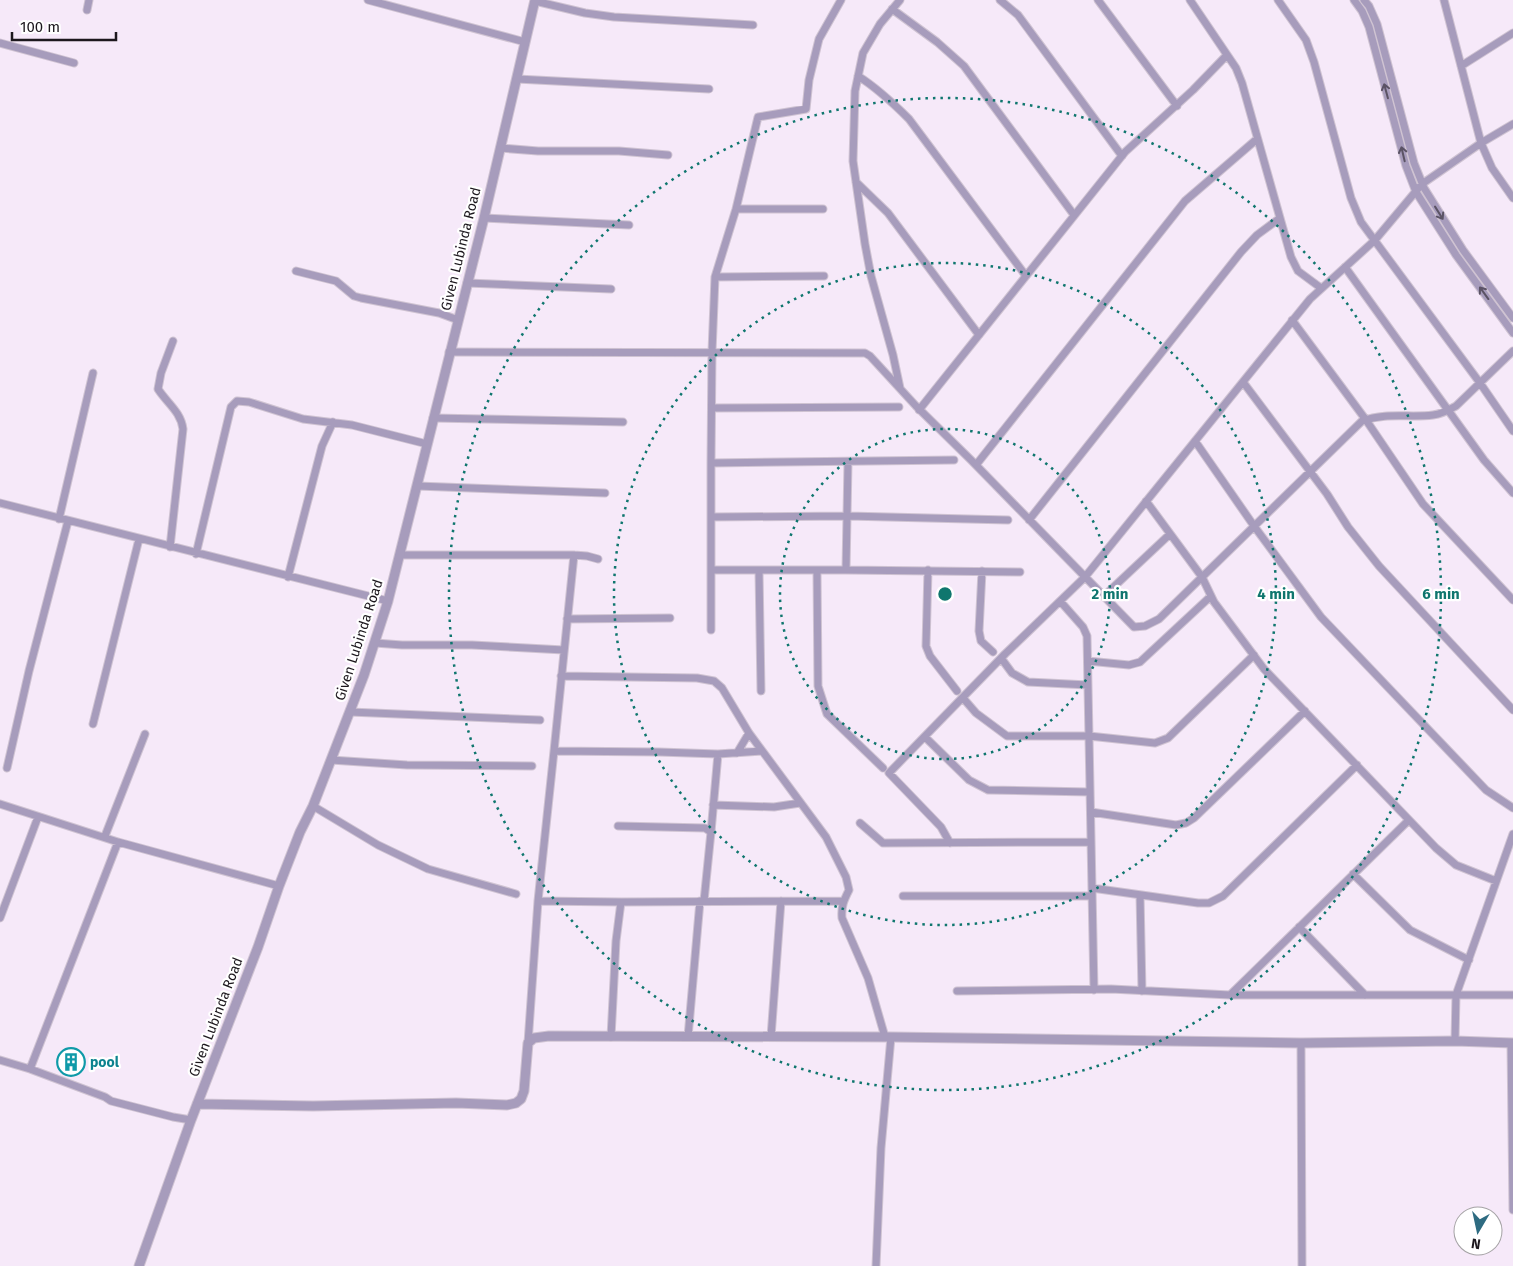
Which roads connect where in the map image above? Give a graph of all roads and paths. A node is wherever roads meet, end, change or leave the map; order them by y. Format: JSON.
{"nodes":[{"id":1,"x":89,"y":0,"type":"edge"},
{"id":2,"x":368,"y":0,"type":"edge"},
{"id":3,"x":535,"y":0,"type":"edge"},
{"id":4,"x":841,"y":0,"type":"edge"},
{"id":5,"x":900,"y":0,"type":"edge"},
{"id":6,"x":1000,"y":0,"type":"edge"},
{"id":7,"x":1098,"y":0,"type":"edge"},
{"id":8,"x":1190,"y":0,"type":"edge"},
{"id":9,"x":1278,"y":0,"type":"edge"},
{"id":10,"x":1354,"y":0,"type":"edge"},
{"id":11,"x":1364,"y":0,"type":"edge"},
{"id":12,"x":1444,"y":0,"type":"edge"},
{"id":13,"x":892,"y":9,"type":"junction"},
{"id":14,"x":87,"y":10,"type":"dead end"},
{"id":15,"x":753,"y":25,"type":"dead end"},
{"id":16,"x":1513,"y":33,"type":"edge"},
{"id":17,"x":525,"y":42,"type":"junction"},
{"id":18,"x":0,"y":43,"type":"edge"},
{"id":19,"x":1226,"y":56,"type":"junction"},
{"id":20,"x":74,"y":63,"type":"dead end"},
{"id":21,"x":1461,"y":66,"type":"junction"},
{"id":22,"x":858,"y":76,"type":"junction"},
{"id":23,"x":517,"y":79,"type":"junction"},
{"id":24,"x":709,"y":89,"type":"dead end"},
{"id":25,"x":1177,"y":106,"type":"junction"},
{"id":26,"x":1513,"y":124,"type":"edge"},
{"id":27,"x":1257,"y":139,"type":"junction"},
{"id":28,"x":1481,"y":144,"type":"junction"},
{"id":29,"x":500,"y":148,"type":"junction"},
{"id":30,"x":668,"y":156,"type":"dead end"},
{"id":31,"x":1122,"y":156,"type":"junction"},
{"id":32,"x":856,"y":182,"type":"junction"},
{"id":33,"x":1422,"y":184,"type":"junction"},
{"id":34,"x":1416,"y":192,"type":"junction"},
{"id":35,"x":1513,"y":198,"type":"edge"},
{"id":36,"x":736,"y":209,"type":"junction"},
{"id":37,"x":823,"y":209,"type":"dead end"},
{"id":38,"x":1074,"y":215,"type":"junction"},
{"id":39,"x":484,"y":218,"type":"junction"},
{"id":40,"x":1280,"y":218,"type":"junction"},
{"id":41,"x":629,"y":225,"type":"dead end"},
{"id":42,"x":1375,"y":240,"type":"junction"},
{"id":43,"x":1345,"y":267,"type":"junction"},
{"id":44,"x":296,"y":271,"type":"dead end"},
{"id":45,"x":824,"y":276,"type":"dead end"},
{"id":46,"x":1026,"y":276,"type":"junction"},
{"id":47,"x":715,"y":277,"type":"junction"},
{"id":48,"x":467,"y":283,"type":"junction"},
{"id":49,"x":1321,"y":288,"type":"junction"},
{"id":50,"x":611,"y":289,"type":"dead end"},
{"id":51,"x":1513,"y":318,"type":"edge"},
{"id":52,"x":458,"y":320,"type":"junction"},
{"id":53,"x":1292,"y":320,"type":"junction"},
{"id":54,"x":1513,"y":333,"type":"edge"},
{"id":55,"x":979,"y":335,"type":"junction"},
{"id":56,"x":173,"y":341,"type":"dead end"},
{"id":57,"x":450,"y":352,"type":"junction"},
{"id":58,"x":712,"y":352,"type":"junction"},
{"id":59,"x":1513,"y":352,"type":"edge"},
{"id":60,"x":93,"y":373,"type":"dead end"},
{"id":61,"x":1243,"y":382,"type":"junction"},
{"id":62,"x":1480,"y":383,"type":"junction"},
{"id":63,"x":900,"y":389,"type":"junction"},
{"id":64,"x":899,"y":407,"type":"dead end"},
{"id":65,"x":712,"y":408,"type":"junction"},
{"id":66,"x":919,"y":410,"type":"junction"},
{"id":67,"x":1447,"y":410,"type":"junction"},
{"id":68,"x":433,"y":418,"type":"junction"},
{"id":69,"x":1366,"y":420,"type":"junction"},
{"id":70,"x":333,"y":422,"type":"junction"},
{"id":71,"x":623,"y":422,"type":"dead end"},
{"id":72,"x":1513,"y":431,"type":"edge"},
{"id":73,"x":1195,"y":441,"type":"junction"},
{"id":74,"x":427,"y":444,"type":"junction"},
{"id":75,"x":954,"y":460,"type":"dead end"},
{"id":76,"x":848,"y":462,"type":"junction"},
{"id":77,"x":711,"y":463,"type":"junction"},
{"id":78,"x":976,"y":465,"type":"junction"},
{"id":79,"x":1310,"y":472,"type":"junction"},
{"id":80,"x":417,"y":486,"type":"junction"},
{"id":81,"x":605,"y":493,"type":"dead end"},
{"id":82,"x":1513,"y":493,"type":"edge"},
{"id":83,"x":1146,"y":501,"type":"junction"},
{"id":84,"x":0,"y":503,"type":"edge"},
{"id":85,"x":848,"y":516,"type":"junction"},
{"id":86,"x":711,"y":517,"type":"junction"},
{"id":87,"x":59,"y":518,"type":"junction"},
{"id":88,"x":1008,"y":520,"type":"dead end"},
{"id":89,"x":1029,"y":520,"type":"junction"},
{"id":90,"x":68,"y":521,"type":"junction"},
{"id":91,"x":1254,"y":526,"type":"junction"},
{"id":92,"x":1170,"y":534,"type":"junction"},
{"id":93,"x":139,"y":539,"type":"junction"},
{"id":94,"x":170,"y":547,"type":"junction"},
{"id":95,"x":196,"y":554,"type":"junction"},
{"id":96,"x":400,"y":555,"type":"junction"},
{"id":97,"x":574,"y":556,"type":"junction"},
{"id":98,"x":598,"y":559,"type":"dead end"},
{"id":99,"x":711,"y":570,"type":"junction"},
{"id":100,"x":760,"y":570,"type":"junction"},
{"id":101,"x":846,"y":570,"type":"junction"},
{"id":102,"x":928,"y":570,"type":"junction"},
{"id":103,"x":817,"y":571,"type":"junction"},
{"id":104,"x":982,"y":571,"type":"junction"},
{"id":105,"x":1020,"y":572,"type":"dead end"},
{"id":106,"x":288,"y":577,"type":"junction"},
{"id":107,"x":1085,"y":577,"type":"junction"},
{"id":108,"x":1202,"y":577,"type":"junction"},
{"id":109,"x":1104,"y":596,"type":"junction"},
{"id":110,"x":1211,"y":596,"type":"junction"},
{"id":111,"x":1513,"y":600,"type":"edge"},
{"id":112,"x":388,"y":601,"type":"junction"},
{"id":113,"x":1060,"y":601,"type":"junction"},
{"id":114,"x":670,"y":618,"type":"dead end"},
{"id":115,"x":567,"y":619,"type":"junction"},
{"id":116,"x":711,"y":630,"type":"dead end"},
{"id":117,"x":376,"y":643,"type":"junction"},
{"id":118,"x":564,"y":650,"type":"junction"},
{"id":119,"x":993,"y":652,"type":"dead end"},
{"id":120,"x":1254,"y":655,"type":"junction"},
{"id":121,"x":1001,"y":658,"type":"junction"},
{"id":122,"x":1088,"y":660,"type":"junction"},
{"id":123,"x":561,"y":676,"type":"junction"},
{"id":124,"x":1088,"y":685,"type":"junction"},
{"id":125,"x":761,"y":691,"type":"dead end"},
{"id":126,"x":957,"y":691,"type":"dead end"},
{"id":127,"x":963,"y":698,"type":"junction"},
{"id":128,"x":1513,"y":710,"type":"edge"},
{"id":129,"x":1305,"y":711,"type":"junction"},
{"id":130,"x":350,"y":712,"type":"junction"},
{"id":131,"x":540,"y":720,"type":"dead end"},
{"id":132,"x":93,"y":724,"type":"dead end"},
{"id":133,"x":749,"y":733,"type":"junction"},
{"id":134,"x":145,"y":734,"type":"dead end"},
{"id":135,"x":1089,"y":736,"type":"junction"},
{"id":136,"x":925,"y":737,"type":"junction"},
{"id":137,"x":554,"y":751,"type":"junction"},
{"id":138,"x":762,"y":751,"type":"junction"},
{"id":139,"x":737,"y":753,"type":"junction"},
{"id":140,"x":718,"y":754,"type":"junction"},
{"id":141,"x":331,"y":760,"type":"junction"},
{"id":142,"x":1356,"y":765,"type":"junction"},
{"id":143,"x":532,"y":766,"type":"dead end"},
{"id":144,"x":7,"y":768,"type":"dead end"},
{"id":145,"x":883,"y":768,"type":"dead end"},
{"id":146,"x":1090,"y":792,"type":"junction"},
{"id":147,"x":800,"y":803,"type":"junction"},
{"id":148,"x":0,"y":804,"type":"edge"},
{"id":149,"x":313,"y":806,"type":"junction"},
{"id":150,"x":713,"y":806,"type":"junction"},
{"id":151,"x":1513,"y":808,"type":"edge"},
{"id":152,"x":1090,"y":812,"type":"junction"},
{"id":153,"x":38,"y":817,"type":"junction"},
{"id":154,"x":1408,"y":820,"type":"junction"},
{"id":155,"x":860,"y":823,"type":"dead end"},
{"id":156,"x":618,"y":826,"type":"dead end"},
{"id":157,"x":711,"y":832,"type":"junction"},
{"id":158,"x":1513,"y":834,"type":"edge"},
{"id":159,"x":105,"y":836,"type":"junction"},
{"id":160,"x":118,"y":842,"type":"junction"},
{"id":161,"x":1091,"y":842,"type":"junction"},
{"id":162,"x":950,"y":843,"type":"junction"},
{"id":163,"x":1353,"y":874,"type":"junction"},
{"id":164,"x":1496,"y":881,"type":"junction"},
{"id":165,"x":279,"y":886,"type":"junction"},
{"id":166,"x":1092,"y":892,"type":"junction"},
{"id":167,"x":516,"y":894,"type":"dead end"},
{"id":168,"x":1140,"y":894,"type":"junction"},
{"id":169,"x":903,"y":896,"type":"dead end"},
{"id":170,"x":538,"y":901,"type":"junction"},
{"id":171,"x":702,"y":901,"type":"junction"},
{"id":172,"x":781,"y":901,"type":"junction"},
{"id":173,"x":620,"y":902,"type":"junction"},
{"id":174,"x":842,"y":905,"type":"junction"},
{"id":175,"x":0,"y":918,"type":"edge"},
{"id":176,"x":1299,"y":927,"type":"junction"},
{"id":177,"x":1469,"y":960,"type":"junction"},
{"id":178,"x":1094,"y":990,"type":"junction"},
{"id":179,"x":957,"y":991,"type":"dead end"},
{"id":180,"x":1142,"y":991,"type":"junction"},
{"id":181,"x":1230,"y":994,"type":"junction"},
{"id":182,"x":1365,"y":995,"type":"junction"},
{"id":183,"x":1456,"y":995,"type":"junction"},
{"id":184,"x":1513,"y":995,"type":"edge"},
{"id":185,"x":611,"y":1037,"type":"junction"},
{"id":186,"x":688,"y":1037,"type":"junction"},
{"id":187,"x":771,"y":1037,"type":"junction"},
{"id":188,"x":888,"y":1037,"type":"junction"},
{"id":189,"x":530,"y":1038,"type":"junction"},
{"id":190,"x":1455,"y":1041,"type":"junction"},
{"id":191,"x":1301,"y":1043,"type":"junction"},
{"id":192,"x":1512,"y":1043,"type":"edge"},
{"id":193,"x":0,"y":1060,"type":"edge"},
{"id":194,"x":30,"y":1069,"type":"junction"},
{"id":195,"x":197,"y":1104,"type":"junction"},
{"id":196,"x":191,"y":1120,"type":"junction"},
{"id":197,"x":1513,"y":1210,"type":"edge"},
{"id":198,"x":139,"y":1266,"type":"edge"},
{"id":199,"x":876,"y":1266,"type":"edge"},
{"id":200,"x":1302,"y":1266,"type":"edge"}],
"edges":[{"from":1,"to":14,"type":"street"},
{"from":2,"to":17,"type":"street"},
{"from":3,"to":15,"type":"street"},
{"from":3,"to":17,"type":"street","name":"Given Lubinda Road"},
{"from":4,"to":36,"type":"street"},
{"from":5,"to":13,"type":"street"},
{"from":6,"to":31,"type":"street"},
{"from":7,"to":25,"type":"street"},
{"from":8,"to":19,"type":"street"},
{"from":9,"to":42,"type":"street"},
{"from":34,"to":10,"type":"street","one_way":true},
{"from":11,"to":33,"type":"street"},
{"from":12,"to":21,"type":"street"},
{"from":13,"to":22,"type":"street"},
{"from":13,"to":38,"type":"street"},
{"from":16,"to":21,"type":"street"},
{"from":17,"to":23,"type":"street","name":"Given Lubinda Road"},
{"from":18,"to":20,"type":"street"},
{"from":19,"to":25,"type":"street"},
{"from":19,"to":27,"type":"street"},
{"from":21,"to":28,"type":"street"},
{"from":22,"to":32,"type":"street"},
{"from":22,"to":46,"type":"street"},
{"from":23,"to":24,"type":"street"},
{"from":23,"to":29,"type":"street","name":"Given Lubinda Road"},
{"from":25,"to":31,"type":"street"},
{"from":26,"to":28,"type":"street"},
{"from":27,"to":40,"type":"street"},
{"from":27,"to":78,"type":"street"},
{"from":28,"to":33,"type":"street"},
{"from":28,"to":35,"type":"street"},
{"from":29,"to":30,"type":"street"},
{"from":29,"to":39,"type":"street","name":"Given Lubinda Road"},
{"from":31,"to":38,"type":"street"},
{"from":32,"to":55,"type":"street"},
{"from":32,"to":63,"type":"street"},
{"from":33,"to":34,"type":"street"},
{"from":33,"to":51,"type":"street","one_way":true},
{"from":34,"to":42,"type":"street"},
{"from":54,"to":34,"type":"street","one_way":true},
{"from":36,"to":37,"type":"street"},
{"from":36,"to":47,"type":"street"},
{"from":38,"to":46,"type":"street"},
{"from":39,"to":41,"type":"street"},
{"from":39,"to":48,"type":"street","name":"Given Lubinda Road"},
{"from":40,"to":49,"type":"street"},
{"from":40,"to":89,"type":"street"},
{"from":42,"to":43,"type":"street"},
{"from":42,"to":62,"type":"street"},
{"from":43,"to":49,"type":"street"},
{"from":43,"to":67,"type":"street"},
{"from":44,"to":52,"type":"street"},
{"from":45,"to":47,"type":"street"},
{"from":46,"to":55,"type":"street"},
{"from":47,"to":58,"type":"street"},
{"from":48,"to":50,"type":"street"},
{"from":48,"to":52,"type":"street","name":"Given Lubinda Road"},
{"from":49,"to":53,"type":"street"},
{"from":52,"to":57,"type":"street","name":"Given Lubinda Road"},
{"from":53,"to":61,"type":"street"},
{"from":53,"to":69,"type":"street"},
{"from":55,"to":66,"type":"street"},
{"from":56,"to":94,"type":"street"},
{"from":57,"to":58,"type":"street"},
{"from":57,"to":68,"type":"street","name":"Given Lubinda Road"},
{"from":58,"to":63,"type":"street"},
{"from":58,"to":65,"type":"street"},
{"from":59,"to":62,"type":"street"},
{"from":60,"to":87,"type":"street"},
{"from":61,"to":73,"type":"street"},
{"from":61,"to":79,"type":"street"},
{"from":62,"to":67,"type":"street"},
{"from":62,"to":72,"type":"street"},
{"from":63,"to":66,"type":"street"},
{"from":64,"to":65,"type":"street"},
{"from":65,"to":77,"type":"street"},
{"from":66,"to":78,"type":"street"},
{"from":67,"to":69,"type":"street"},
{"from":67,"to":82,"type":"street"},
{"from":68,"to":71,"type":"street"},
{"from":68,"to":74,"type":"street","name":"Given Lubinda Road"},
{"from":69,"to":79,"type":"street"},
{"from":69,"to":111,"type":"street"},
{"from":70,"to":74,"type":"street"},
{"from":70,"to":95,"type":"street"},
{"from":70,"to":106,"type":"street"},
{"from":73,"to":83,"type":"street"},
{"from":73,"to":91,"type":"street"},
{"from":74,"to":80,"type":"street","name":"Given Lubinda Road"},
{"from":75,"to":76,"type":"street"},
{"from":76,"to":77,"type":"street"},
{"from":76,"to":85,"type":"street"},
{"from":77,"to":86,"type":"street"},
{"from":78,"to":89,"type":"street"},
{"from":79,"to":91,"type":"street"},
{"from":79,"to":128,"type":"street"},
{"from":80,"to":81,"type":"street"},
{"from":80,"to":96,"type":"street","name":"Given Lubinda Road"},
{"from":83,"to":92,"type":"street"},
{"from":83,"to":107,"type":"street"},
{"from":84,"to":87,"type":"street"},
{"from":85,"to":86,"type":"street"},
{"from":85,"to":88,"type":"street"},
{"from":85,"to":101,"type":"street"},
{"from":86,"to":99,"type":"street"},
{"from":87,"to":90,"type":"street"},
{"from":89,"to":107,"type":"street"},
{"from":90,"to":93,"type":"street"},
{"from":90,"to":144,"type":"street"},
{"from":91,"to":108,"type":"street"},
{"from":91,"to":151,"type":"street"},
{"from":92,"to":108,"type":"street"},
{"from":92,"to":109,"type":"street"},
{"from":93,"to":94,"type":"street"},
{"from":93,"to":132,"type":"street"},
{"from":94,"to":95,"type":"street"},
{"from":95,"to":106,"type":"street"},
{"from":96,"to":97,"type":"street"},
{"from":96,"to":112,"type":"street","name":"Given Lubinda Road"},
{"from":97,"to":98,"type":"street"},
{"from":97,"to":115,"type":"street"},
{"from":99,"to":100,"type":"street"},
{"from":99,"to":116,"type":"street"},
{"from":100,"to":103,"type":"street"},
{"from":100,"to":125,"type":"street"},
{"from":101,"to":102,"type":"street"},
{"from":101,"to":103,"type":"street"},
{"from":102,"to":104,"type":"street"},
{"from":102,"to":126,"type":"street"},
{"from":103,"to":145,"type":"street"},
{"from":104,"to":105,"type":"street"},
{"from":104,"to":119,"type":"street"},
{"from":106,"to":112,"type":"street"},
{"from":107,"to":109,"type":"street"},
{"from":107,"to":113,"type":"street"},
{"from":108,"to":109,"type":"street"},
{"from":108,"to":110,"type":"street"},
{"from":110,"to":120,"type":"street"},
{"from":110,"to":122,"type":"street"},
{"from":112,"to":117,"type":"street","name":"Given Lubinda Road"},
{"from":113,"to":121,"type":"street"},
{"from":113,"to":122,"type":"street"},
{"from":114,"to":115,"type":"street"},
{"from":115,"to":118,"type":"street"},
{"from":117,"to":118,"type":"street"},
{"from":117,"to":130,"type":"street","name":"Given Lubinda Road"},
{"from":118,"to":123,"type":"street"},
{"from":120,"to":129,"type":"street"},
{"from":120,"to":135,"type":"street"},
{"from":121,"to":124,"type":"street"},
{"from":121,"to":127,"type":"street"},
{"from":122,"to":124,"type":"street"},
{"from":123,"to":133,"type":"street"},
{"from":123,"to":137,"type":"street"},
{"from":124,"to":135,"type":"street"},
{"from":127,"to":135,"type":"street"},
{"from":127,"to":136,"type":"street"},
{"from":129,"to":142,"type":"street"},
{"from":129,"to":152,"type":"street"},
{"from":130,"to":131,"type":"street"},
{"from":130,"to":141,"type":"street","name":"Given Lubinda Road"},
{"from":133,"to":138,"type":"street"},
{"from":133,"to":139,"type":"street"},
{"from":134,"to":159,"type":"street"},
{"from":135,"to":146,"type":"street"},
{"from":136,"to":146,"type":"street"},
{"from":136,"to":162,"type":"street"},
{"from":137,"to":140,"type":"street"},
{"from":137,"to":170,"type":"street"},
{"from":138,"to":139,"type":"street"},
{"from":138,"to":147,"type":"street"},
{"from":139,"to":140,"type":"street"},
{"from":140,"to":150,"type":"street"},
{"from":141,"to":143,"type":"street"},
{"from":141,"to":149,"type":"street","name":"Given Lubinda Road"},
{"from":142,"to":154,"type":"street"},
{"from":142,"to":168,"type":"street"},
{"from":146,"to":152,"type":"street"},
{"from":147,"to":150,"type":"street"},
{"from":147,"to":174,"type":"street"},
{"from":148,"to":153,"type":"street"},
{"from":149,"to":165,"type":"street","name":"Given Lubinda Road"},
{"from":149,"to":167,"type":"street"},
{"from":150,"to":157,"type":"street"},
{"from":152,"to":161,"type":"street"},
{"from":153,"to":159,"type":"street"},
{"from":153,"to":175,"type":"street"},
{"from":154,"to":163,"type":"street"},
{"from":154,"to":164,"type":"street"},
{"from":155,"to":162,"type":"street"},
{"from":156,"to":157,"type":"street"},
{"from":157,"to":171,"type":"street"},
{"from":158,"to":164,"type":"street"},
{"from":159,"to":160,"type":"street"},
{"from":160,"to":165,"type":"street"},
{"from":160,"to":194,"type":"street"},
{"from":161,"to":162,"type":"street"},
{"from":161,"to":166,"type":"street"},
{"from":163,"to":176,"type":"street"},
{"from":163,"to":177,"type":"street"},
{"from":164,"to":177,"type":"street"},
{"from":165,"to":195,"type":"street","name":"Given Lubinda Road"},
{"from":166,"to":168,"type":"street"},
{"from":166,"to":169,"type":"street"},
{"from":166,"to":178,"type":"street"},
{"from":168,"to":180,"type":"street"},
{"from":170,"to":173,"type":"street"},
{"from":170,"to":189,"type":"street"},
{"from":171,"to":172,"type":"street"},
{"from":171,"to":173,"type":"street"},
{"from":171,"to":186,"type":"street"},
{"from":172,"to":174,"type":"street"},
{"from":172,"to":187,"type":"street"},
{"from":173,"to":185,"type":"street"},
{"from":174,"to":188,"type":"street"},
{"from":176,"to":181,"type":"street"},
{"from":176,"to":182,"type":"street"},
{"from":177,"to":183,"type":"street"},
{"from":178,"to":179,"type":"street"},
{"from":178,"to":180,"type":"street"},
{"from":180,"to":181,"type":"street"},
{"from":181,"to":182,"type":"street"},
{"from":182,"to":183,"type":"street"},
{"from":183,"to":184,"type":"street"},
{"from":183,"to":190,"type":"street"},
{"from":185,"to":186,"type":"street"},
{"from":185,"to":189,"type":"street"},
{"from":186,"to":187,"type":"street"},
{"from":187,"to":188,"type":"street"},
{"from":188,"to":191,"type":"street"},
{"from":188,"to":199,"type":"street"},
{"from":189,"to":195,"type":"street"},
{"from":190,"to":191,"type":"street"},
{"from":190,"to":192,"type":"street"},
{"from":191,"to":200,"type":"street"},
{"from":192,"to":197,"type":"street"},
{"from":193,"to":194,"type":"street"},
{"from":194,"to":196,"type":"street"},
{"from":195,"to":196,"type":"street","name":"Given Lubinda Road"},
{"from":196,"to":198,"type":"street","name":"Given Lubinda Road"}]}
